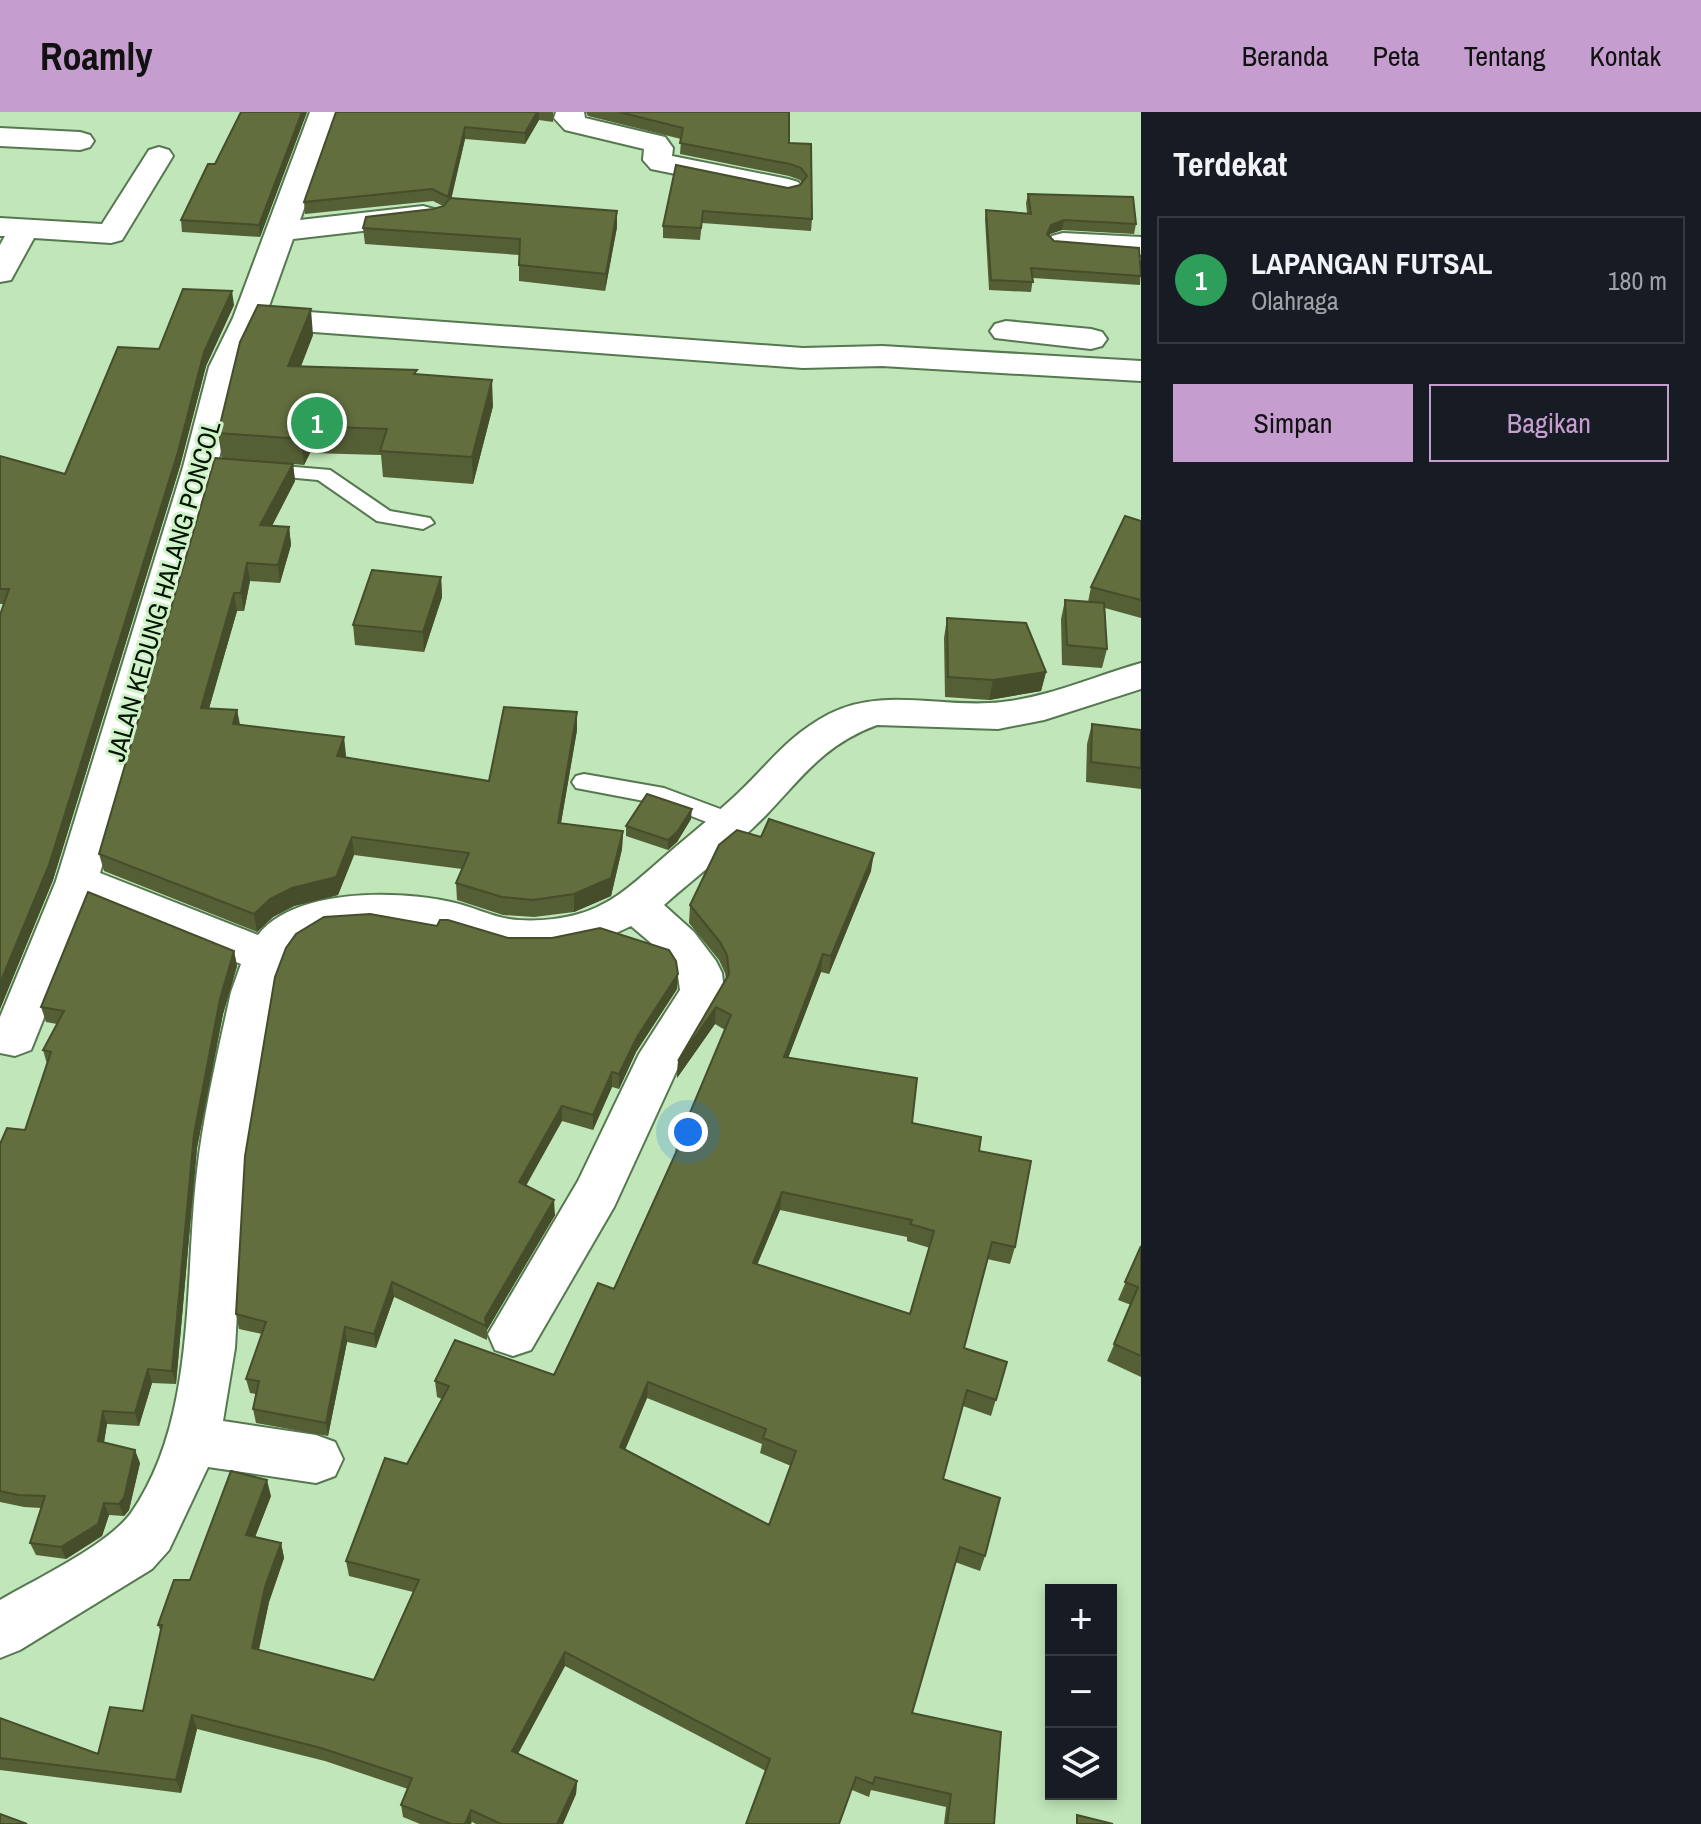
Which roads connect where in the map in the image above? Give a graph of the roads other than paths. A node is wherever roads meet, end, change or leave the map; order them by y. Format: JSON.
{"nodes":[{"id":1,"x":324,"y":112,"type":"edge"},
{"id":2,"x":570,"y":112,"type":"edge"},
{"id":3,"x":0,"y":137,"type":"edge"},
{"id":4,"x":80,"y":141,"type":"dead end"},
{"id":5,"x":159,"y":156,"type":"dead end"},
{"id":6,"x":788,"y":188,"type":"edge"},
{"id":7,"x":433,"y":213,"type":"edge"},
{"id":8,"x":12,"y":228,"type":"edge"},
{"id":9,"x":281,"y":231,"type":"junction"},
{"id":10,"x":1063,"y":242,"type":"edge"},
{"id":11,"x":1141,"y":246,"type":"edge"},
{"id":12,"x":0,"y":273,"type":"edge"},
{"id":13,"x":249,"y":318,"type":"junction"},
{"id":14,"x":1006,"y":331,"type":"dead end"},
{"id":15,"x":1141,"y":343,"type":"edge"},
{"id":16,"x":1141,"y":371,"type":"edge"},
{"id":17,"x":216,"y":468,"type":"junction"},
{"id":18,"x":423,"y":523,"type":"dead end"},
{"id":19,"x":1141,"y":676,"type":"edge"},
{"id":20,"x":584,"y":782,"type":"dead end"},
{"id":21,"x":730,"y":822,"type":"junction"},
{"id":22,"x":77,"y":881,"type":"junction"},
{"id":23,"x":634,"y":907,"type":"junction"},
{"id":24,"x":266,"y":956,"type":"junction"},
{"id":25,"x":5,"y":1047,"type":"edge"},
{"id":26,"x":513,"y":1334,"type":"dead end"},
{"id":27,"x":193,"y":1441,"type":"junction"},
{"id":28,"x":316,"y":1459,"type":"dead end"},
{"id":29,"x":6,"y":1620,"type":"edge"}],
"edges":[{"from":1,"to":9,"type":"street","name":"JALAN KEDUNG HALANG PONCOL"},
{"from":2,"to":6,"type":"street"},
{"from":3,"to":4,"type":"street"},
{"from":5,"to":8,"type":"street"},
{"from":7,"to":9,"type":"street"},
{"from":8,"to":12,"type":"street"},
{"from":9,"to":13,"type":"street","name":"JALAN KEDUNG HALANG PONCOL"},
{"from":10,"to":11,"type":"street"},
{"from":13,"to":16,"type":"street"},
{"from":13,"to":17,"type":"street","name":"JALAN KEDUNG HALANG PONCOL"},
{"from":14,"to":15,"type":"street"},
{"from":17,"to":18,"type":"lane"},
{"from":17,"to":22,"type":"street","name":"JALAN KEDUNG HALANG PONCOL"},
{"from":19,"to":21,"type":"street"},
{"from":20,"to":21,"type":"lane"},
{"from":21,"to":23,"type":"street"},
{"from":22,"to":24,"type":"street"},
{"from":22,"to":25,"type":"street","name":"JALAN KEDUNG HALANG PONCOL"},
{"from":23,"to":24,"type":"street"},
{"from":23,"to":26,"type":"street"},
{"from":24,"to":27,"type":"street"},
{"from":27,"to":28,"type":"street"},
{"from":27,"to":29,"type":"street"}]}
